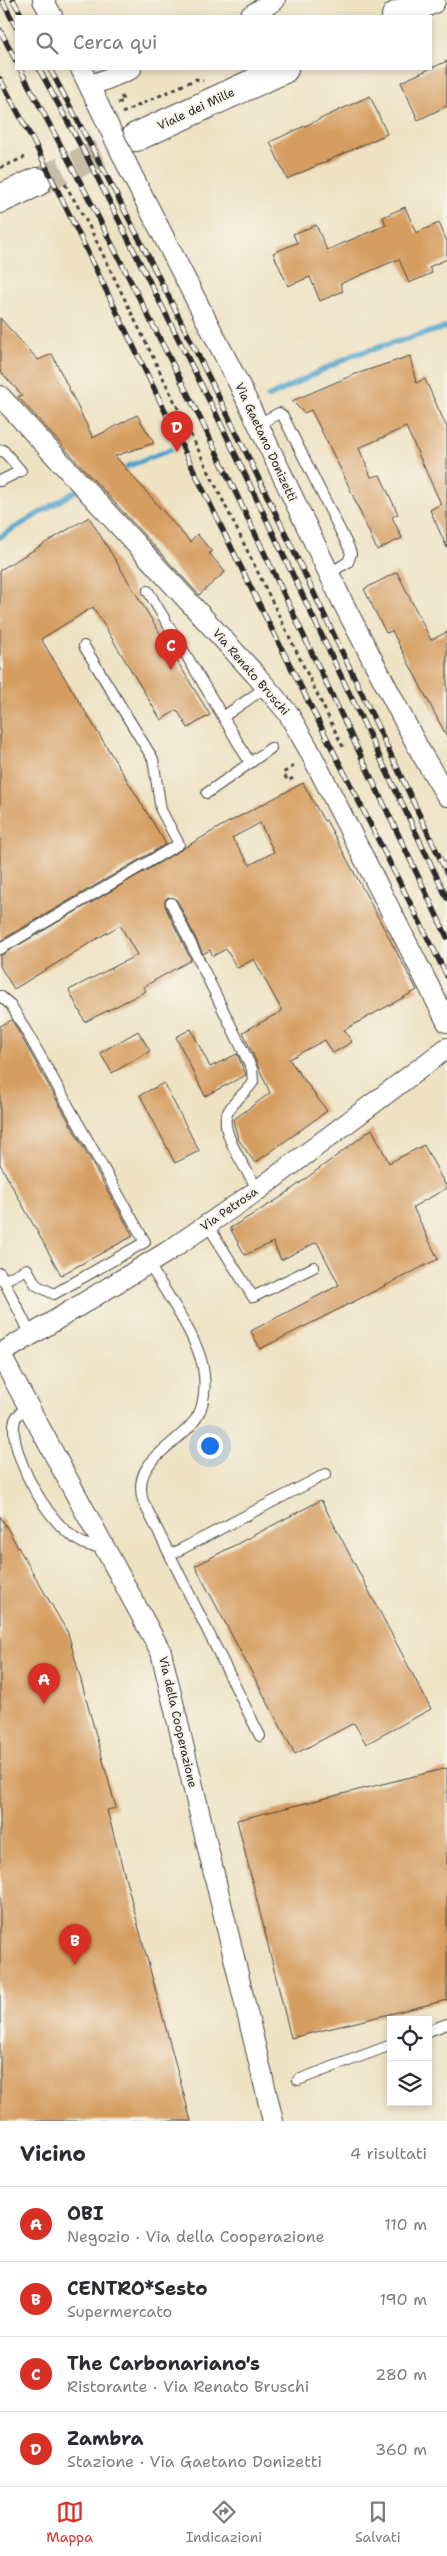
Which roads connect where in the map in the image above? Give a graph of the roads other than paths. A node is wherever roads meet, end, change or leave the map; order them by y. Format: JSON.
{"nodes":[{"id":1,"x":43,"y":0,"type":"edge"},
{"id":2,"x":274,"y":0,"type":"edge"},
{"id":3,"x":431,"y":0,"type":"edge"},
{"id":4,"x":51,"y":15,"type":"edge"},
{"id":5,"x":252,"y":15,"type":"edge"},
{"id":6,"x":398,"y":15,"type":"edge"},
{"id":7,"x":129,"y":70,"type":"edge"},
{"id":8,"x":282,"y":70,"type":"edge"},
{"id":9,"x":89,"y":86,"type":"edge"},
{"id":10,"x":136,"y":137,"type":"tunnel mouth"},
{"id":11,"x":37,"y":182,"type":"tunnel mouth"},
{"id":12,"x":0,"y":199,"type":"edge"},
{"id":13,"x":3,"y":403,"type":"edge"},
{"id":14,"x":256,"y":425,"type":"junction"},
{"id":15,"x":0,"y":452,"type":"edge"},
{"id":16,"x":0,"y":481,"type":"edge"},
{"id":17,"x":328,"y":574,"type":"junction"},
{"id":18,"x":148,"y":591,"type":"dead end"},
{"id":19,"x":84,"y":646,"type":"dead end"},
{"id":20,"x":266,"y":687,"type":"junction"},
{"id":21,"x":223,"y":717,"type":"junction"},
{"id":22,"x":271,"y":748,"type":"dead end"},
{"id":23,"x":250,"y":763,"type":"junction"},
{"id":24,"x":446,"y":790,"type":"edge"},
{"id":25,"x":207,"y":793,"type":"dead end"},
{"id":26,"x":171,"y":903,"type":"dead end"},
{"id":27,"x":0,"y":949,"type":"edge"},
{"id":28,"x":0,"y":996,"type":"edge"},
{"id":29,"x":447,"y":1022,"type":"edge"},
{"id":30,"x":447,"y":1048,"type":"edge"},
{"id":31,"x":258,"y":1190,"type":"junction"},
{"id":32,"x":207,"y":1224,"type":"junction"},
{"id":33,"x":148,"y":1263,"type":"junction"},
{"id":34,"x":314,"y":1268,"type":"dead end"},
{"id":35,"x":1,"y":1277,"type":"edge"},
{"id":36,"x":31,"y":1335,"type":"junction"},
{"id":37,"x":0,"y":1354,"type":"edge"},
{"id":38,"x":28,"y":1406,"type":"junction"},
{"id":39,"x":326,"y":1474,"type":"dead end"},
{"id":40,"x":104,"y":1545,"type":"junction"},
{"id":41,"x":170,"y":1556,"type":"junction"},
{"id":42,"x":260,"y":1736,"type":"dead end"},
{"id":43,"x":447,"y":2024,"type":"edge"},
{"id":44,"x":432,"y":2030,"type":"edge"},
{"id":45,"x":387,"y":2047,"type":"edge"},
{"id":46,"x":298,"y":2080,"type":"dead end"},
{"id":47,"x":273,"y":2121,"type":"edge"}],
"edges":[{"from":1,"to":4,"type":"street"},
{"from":2,"to":5,"type":"street"},
{"from":3,"to":6,"type":"street"},
{"from":7,"to":9,"type":"street"},
{"from":8,"to":10,"type":"street","name":"Viale dei Mille"},
{"from":9,"to":14,"type":"street","name":"Via Gaetano Donizetti","bridge":true},
{"from":11,"to":12,"type":"street"},
{"from":13,"to":20,"type":"street","name":"Via Renato Bruschi"},
{"from":14,"to":17,"type":"street","name":"Via Gaetano Donizetti"},
{"from":14,"to":17,"type":"lane"},
{"from":15,"to":16,"type":"lane"},
{"from":17,"to":24,"type":"street","name":"Via Gaetano Donizetti"},
{"from":18,"to":21,"type":"lane"},
{"from":19,"to":27,"type":"lane"},
{"from":20,"to":21,"type":"lane"},
{"from":20,"to":29,"type":"street","name":"Via Renato Bruschi"},
{"from":21,"to":23,"type":"lane"},
{"from":22,"to":23,"type":"lane"},
{"from":23,"to":25,"type":"lane"},
{"from":26,"to":31,"type":"lane"},
{"from":28,"to":35,"type":"lane"},
{"from":30,"to":31,"type":"street","name":"Via Petrosa"},
{"from":31,"to":32,"type":"street","name":"Via Petrosa"},
{"from":32,"to":33,"type":"street","name":"Via Petrosa"},
{"from":32,"to":34,"type":"lane"},
{"from":33,"to":36,"type":"street","name":"Via Petrosa"},
{"from":33,"to":41,"type":"lane"},
{"from":35,"to":36,"type":"lane"},
{"from":36,"to":37,"type":"street","name":"Via Petrosa"},
{"from":37,"to":38,"type":"street","name":"Via della Cooperazione"},
{"from":38,"to":40,"type":"street","name":"Via della Cooperazione"},
{"from":38,"to":40,"type":"lane"},
{"from":39,"to":41,"type":"lane"},
{"from":40,"to":47,"type":"street","name":"Via della Cooperazione"},
{"from":41,"to":42,"type":"lane"},
{"from":43,"to":44,"type":"lane"},
{"from":45,"to":46,"type":"lane"}]}
